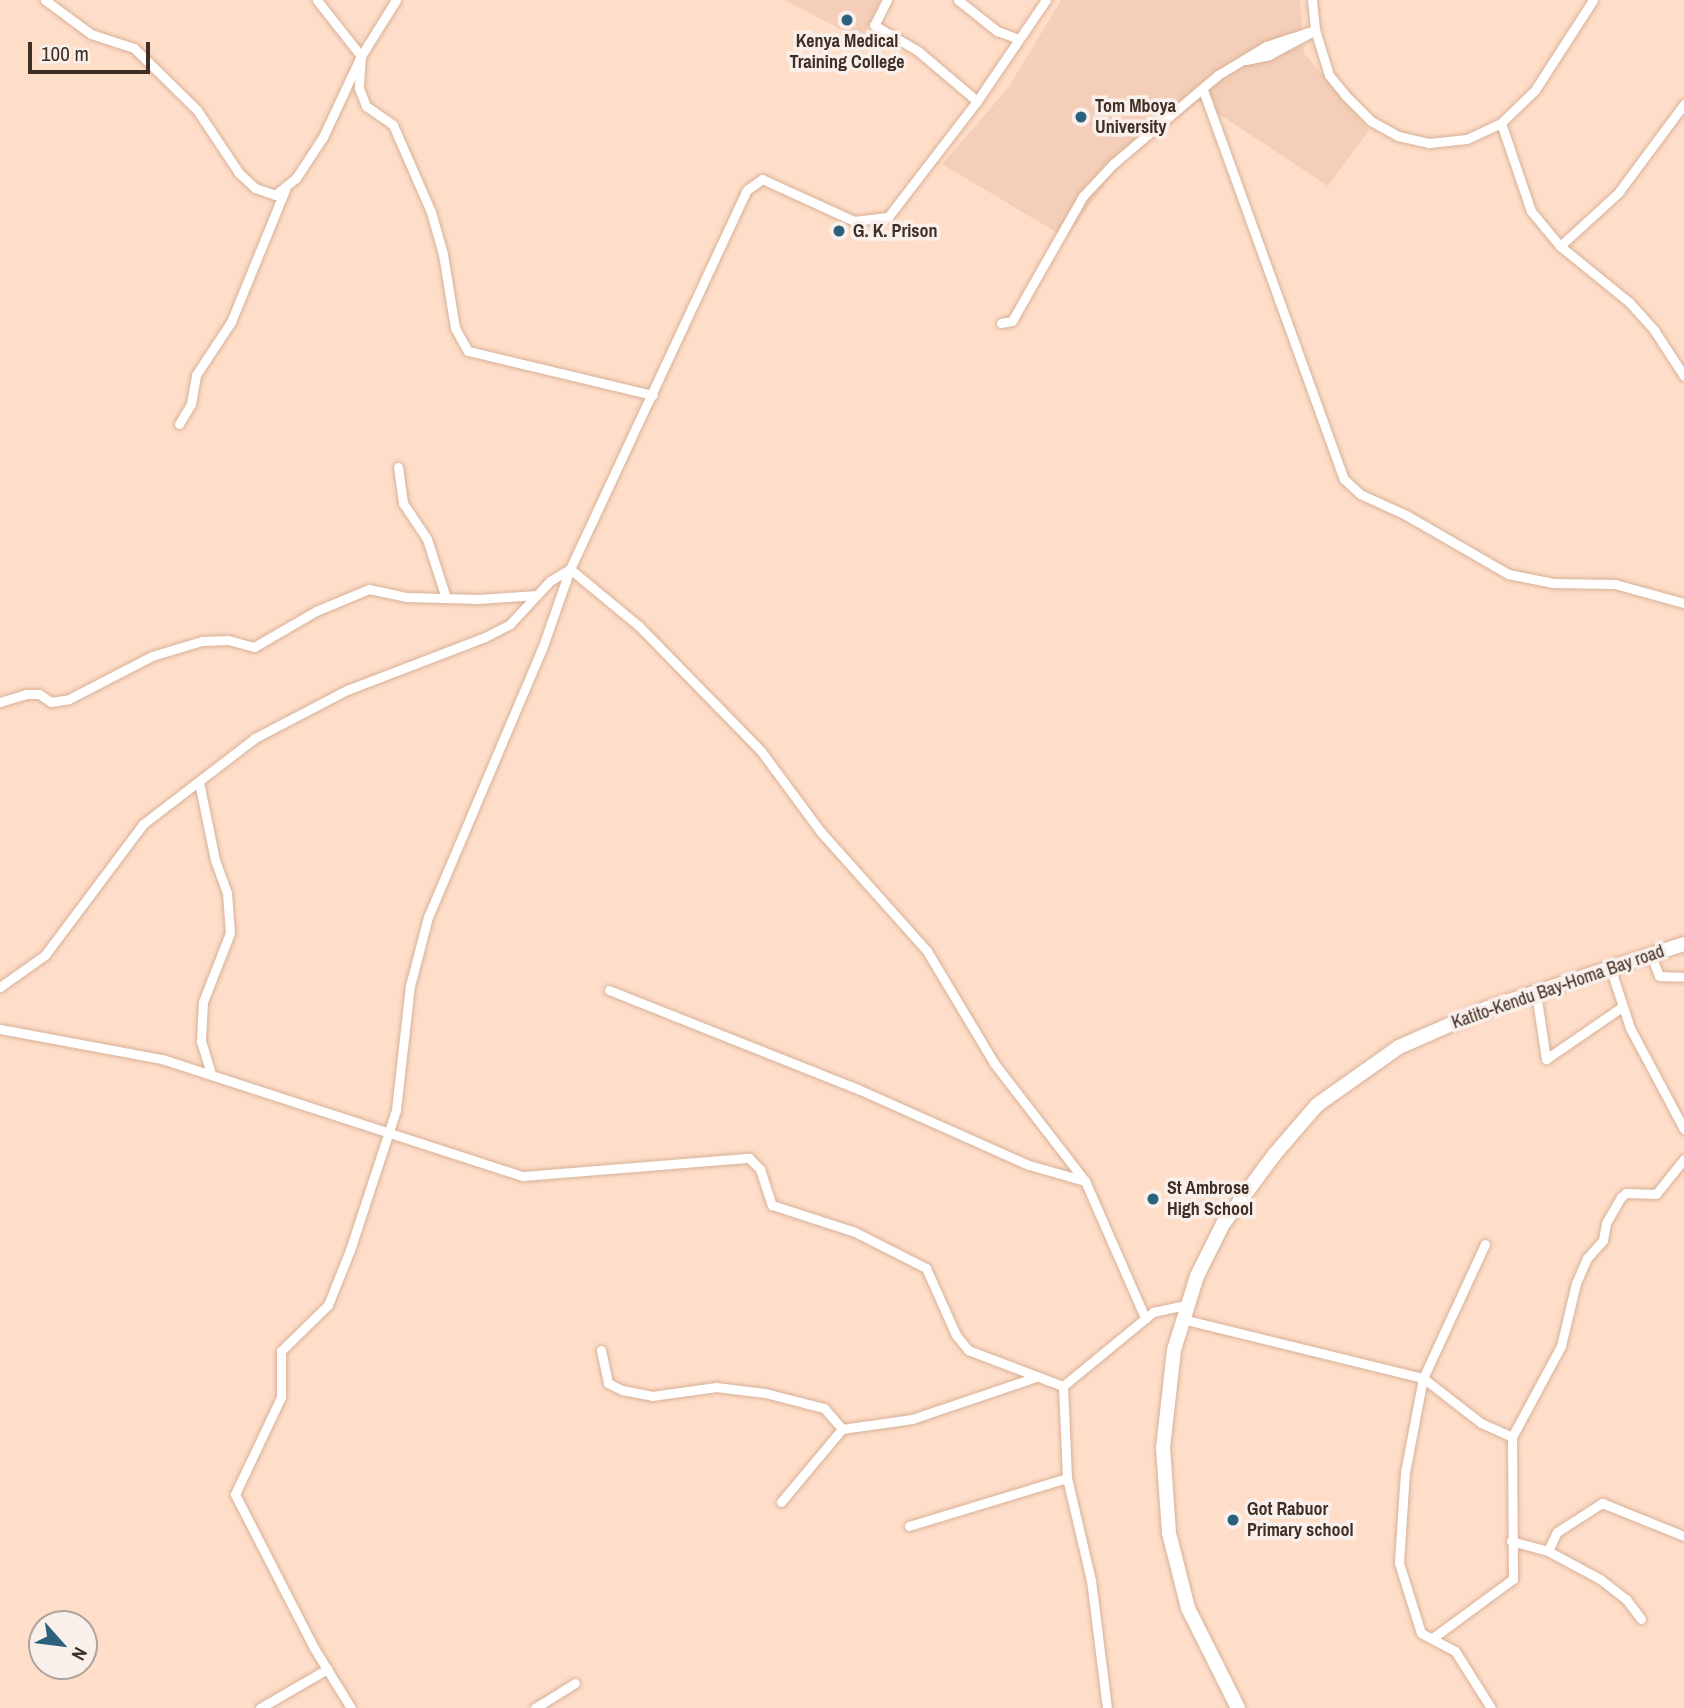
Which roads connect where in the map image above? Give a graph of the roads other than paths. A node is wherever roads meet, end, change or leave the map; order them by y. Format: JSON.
{"nodes":[{"id":1,"x":45,"y":0,"type":"edge"},
{"id":2,"x":317,"y":0,"type":"edge"},
{"id":3,"x":396,"y":0,"type":"edge"},
{"id":4,"x":887,"y":0,"type":"edge"},
{"id":5,"x":958,"y":0,"type":"edge"},
{"id":6,"x":1046,"y":0,"type":"edge"},
{"id":7,"x":1312,"y":0,"type":"edge"},
{"id":8,"x":1593,"y":0,"type":"edge"},
{"id":9,"x":1315,"y":30,"type":"junction"},
{"id":10,"x":1019,"y":39,"type":"junction"},
{"id":11,"x":361,"y":56,"type":"junction"},
{"id":12,"x":1203,"y":90,"type":"junction"},
{"id":13,"x":977,"y":101,"type":"junction"},
{"id":14,"x":1684,"y":104,"type":"edge"},
{"id":15,"x":1501,"y":122,"type":"junction"},
{"id":16,"x":285,"y":190,"type":"junction"},
{"id":17,"x":1560,"y":247,"type":"junction"},
{"id":18,"x":1001,"y":323,"type":"dead end"},
{"id":19,"x":1682,"y":365,"type":"edge"},
{"id":20,"x":1684,"y":376,"type":"edge"},
{"id":21,"x":653,"y":395,"type":"junction"},
{"id":22,"x":179,"y":424,"type":"dead end"},
{"id":23,"x":398,"y":467,"type":"dead end"},
{"id":24,"x":570,"y":569,"type":"junction"},
{"id":25,"x":537,"y":596,"type":"junction"},
{"id":26,"x":446,"y":598,"type":"junction"},
{"id":27,"x":1684,"y":603,"type":"edge"},
{"id":28,"x":0,"y":702,"type":"edge"},
{"id":29,"x":199,"y":782,"type":"junction"},
{"id":30,"x":1684,"y":944,"type":"edge"},
{"id":31,"x":1651,"y":955,"type":"junction"},
{"id":32,"x":1610,"y":967,"type":"junction"},
{"id":33,"x":1684,"y":977,"type":"edge"},
{"id":34,"x":0,"y":987,"type":"edge"},
{"id":35,"x":609,"y":990,"type":"dead end"},
{"id":36,"x":1535,"y":993,"type":"junction"},
{"id":37,"x":1622,"y":1007,"type":"junction"},
{"id":38,"x":0,"y":1030,"type":"edge"},
{"id":39,"x":211,"y":1074,"type":"junction"},
{"id":40,"x":1684,"y":1129,"type":"edge"},
{"id":41,"x":387,"y":1134,"type":"junction"},
{"id":42,"x":1684,"y":1159,"type":"edge"},
{"id":43,"x":1086,"y":1181,"type":"junction"},
{"id":44,"x":1485,"y":1244,"type":"dead end"},
{"id":45,"x":1184,"y":1312,"type":"junction"},
{"id":46,"x":1145,"y":1318,"type":"junction"},
{"id":47,"x":601,"y":1350,"type":"dead end"},
{"id":48,"x":1033,"y":1378,"type":"junction"},
{"id":49,"x":1423,"y":1378,"type":"junction"},
{"id":50,"x":1063,"y":1386,"type":"junction"},
{"id":51,"x":842,"y":1429,"type":"junction"},
{"id":52,"x":1512,"y":1437,"type":"junction"},
{"id":53,"x":1067,"y":1478,"type":"junction"},
{"id":54,"x":781,"y":1502,"type":"dead end"},
{"id":55,"x":909,"y":1526,"type":"dead end"},
{"id":56,"x":1684,"y":1536,"type":"edge"},
{"id":57,"x":1511,"y":1541,"type":"junction"},
{"id":58,"x":1548,"y":1551,"type":"junction"},
{"id":59,"x":1641,"y":1619,"type":"dead end"},
{"id":60,"x":1434,"y":1637,"type":"junction"},
{"id":61,"x":327,"y":1669,"type":"junction"},
{"id":62,"x":575,"y":1683,"type":"dead end"},
{"id":63,"x":260,"y":1708,"type":"edge"},
{"id":64,"x":351,"y":1708,"type":"edge"},
{"id":65,"x":535,"y":1708,"type":"edge"},
{"id":66,"x":1107,"y":1708,"type":"edge"},
{"id":67,"x":1238,"y":1708,"type":"edge"},
{"id":68,"x":1491,"y":1708,"type":"edge"}],
"edges":[{"from":1,"to":16,"type":"street"},
{"from":2,"to":11,"type":"street"},
{"from":3,"to":11,"type":"street"},
{"from":4,"to":13,"type":"street"},
{"from":5,"to":10,"type":"street"},
{"from":6,"to":10,"type":"street"},
{"from":7,"to":9,"type":"street"},
{"from":8,"to":15,"type":"street"},
{"from":9,"to":12,"type":"street"},
{"from":9,"to":15,"type":"street"},
{"from":10,"to":13,"type":"street"},
{"from":11,"to":16,"type":"street"},
{"from":11,"to":21,"type":"street"},
{"from":12,"to":18,"type":"street"},
{"from":12,"to":27,"type":"street"},
{"from":13,"to":21,"type":"street"},
{"from":14,"to":17,"type":"street"},
{"from":15,"to":17,"type":"street"},
{"from":16,"to":22,"type":"street"},
{"from":17,"to":19,"type":"street"},
{"from":19,"to":20,"type":"street"},
{"from":21,"to":24,"type":"street"},
{"from":23,"to":26,"type":"street"},
{"from":24,"to":25,"type":"street"},
{"from":24,"to":41,"type":"street"},
{"from":24,"to":43,"type":"street"},
{"from":25,"to":26,"type":"street"},
{"from":25,"to":29,"type":"street"},
{"from":26,"to":28,"type":"street"},
{"from":29,"to":34,"type":"street"},
{"from":29,"to":39,"type":"street"},
{"from":30,"to":31,"type":"highway","name":"Katito-Kendu Bay-Homa Bay road"},
{"from":31,"to":32,"type":"highway","name":"Katito-Kendu Bay-Homa Bay road"},
{"from":31,"to":33,"type":"street"},
{"from":32,"to":36,"type":"highway","name":"Katito-Kendu Bay-Homa Bay road"},
{"from":32,"to":37,"type":"street"},
{"from":35,"to":43,"type":"street"},
{"from":36,"to":37,"type":"street"},
{"from":36,"to":45,"type":"highway","name":"Katito-Kendu Bay-Homa Bay road"},
{"from":37,"to":40,"type":"street"},
{"from":38,"to":39,"type":"street"},
{"from":39,"to":41,"type":"street"},
{"from":41,"to":48,"type":"street"},
{"from":41,"to":61,"type":"street"},
{"from":42,"to":52,"type":"street"},
{"from":43,"to":46,"type":"street"},
{"from":44,"to":49,"type":"street"},
{"from":45,"to":46,"type":"street"},
{"from":45,"to":49,"type":"street"},
{"from":45,"to":67,"type":"highway","name":"Katito-Kendu Bay-Homa Bay road"},
{"from":46,"to":50,"type":"street"},
{"from":47,"to":51,"type":"street"},
{"from":48,"to":50,"type":"street"},
{"from":48,"to":51,"type":"street"},
{"from":49,"to":52,"type":"street"},
{"from":49,"to":60,"type":"street"},
{"from":50,"to":53,"type":"street"},
{"from":51,"to":54,"type":"street"},
{"from":52,"to":57,"type":"street"},
{"from":53,"to":55,"type":"street"},
{"from":53,"to":66,"type":"street"},
{"from":56,"to":58,"type":"street"},
{"from":57,"to":58,"type":"street"},
{"from":57,"to":60,"type":"street"},
{"from":58,"to":59,"type":"street"},
{"from":60,"to":68,"type":"street"},
{"from":61,"to":63,"type":"street"},
{"from":61,"to":64,"type":"street"},
{"from":62,"to":65,"type":"street"}]}
